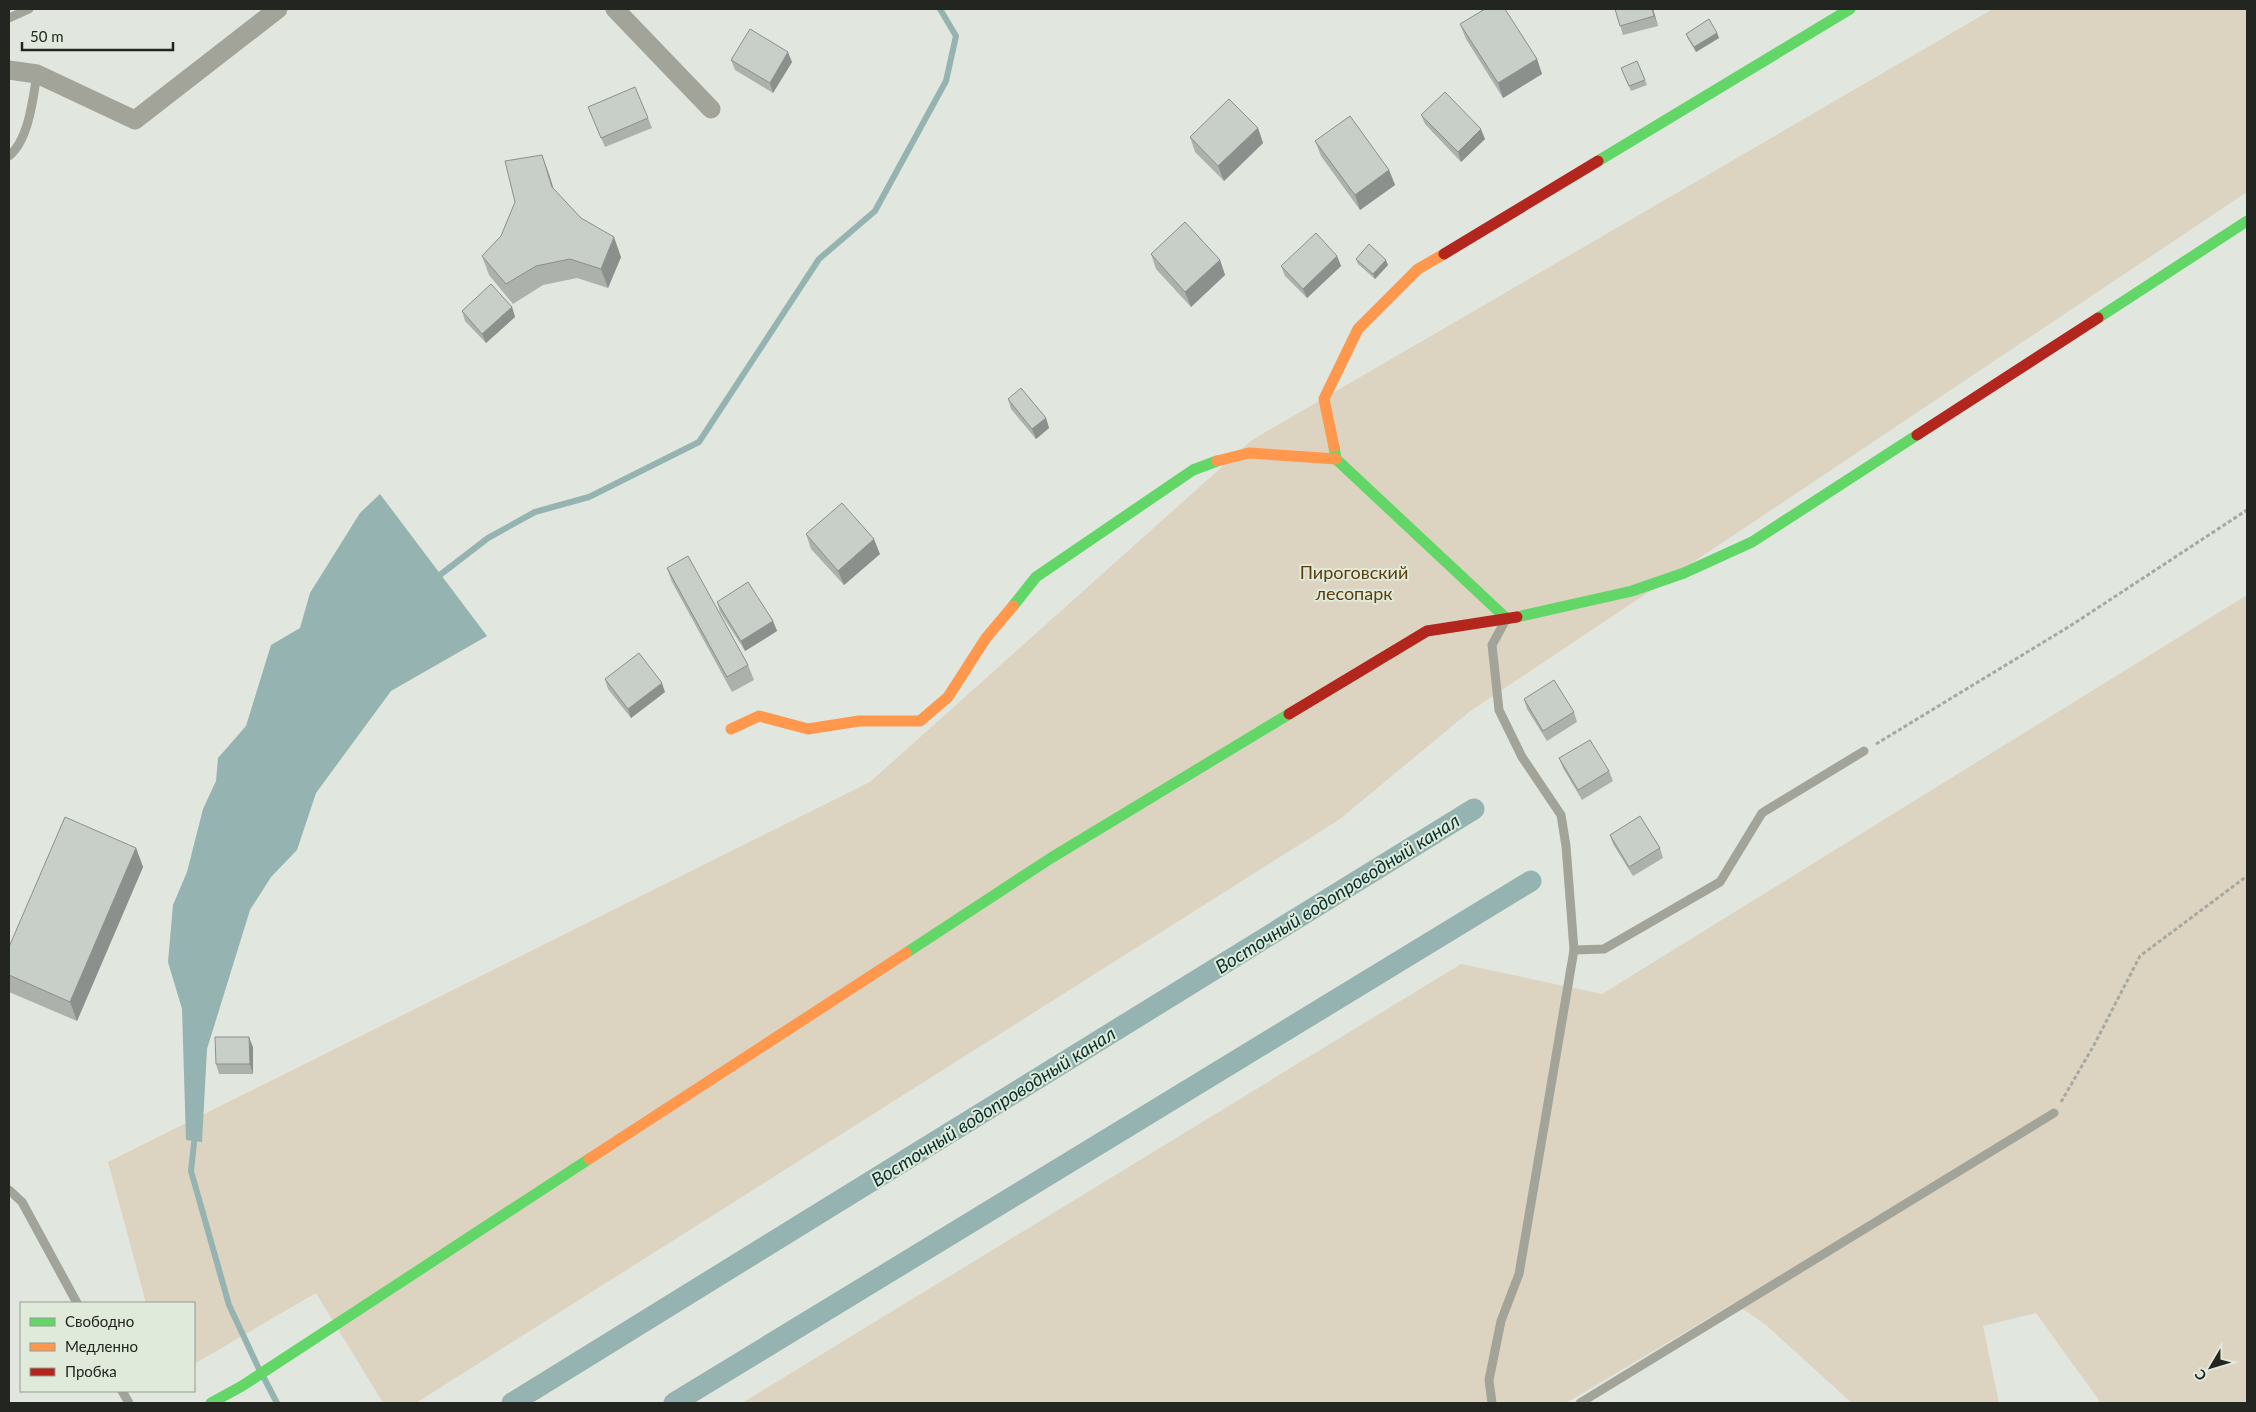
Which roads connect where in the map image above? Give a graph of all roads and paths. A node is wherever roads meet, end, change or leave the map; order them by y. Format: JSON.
{"nodes":[{"id":1,"x":29,"y":9,"type":"edge"},
{"id":2,"x":278,"y":9,"type":"edge"},
{"id":3,"x":615,"y":9,"type":"edge"},
{"id":4,"x":1850,"y":9,"type":"edge"},
{"id":5,"x":9,"y":18,"type":"edge"},
{"id":6,"x":9,"y":70,"type":"edge"},
{"id":7,"x":37,"y":74,"type":"junction"},
{"id":8,"x":710,"y":109,"type":"dead end"},
{"id":9,"x":9,"y":156,"type":"edge"},
{"id":10,"x":2247,"y":221,"type":"edge"},
{"id":11,"x":1336,"y":459,"type":"junction"},
{"id":12,"x":2247,"y":510,"type":"edge"},
{"id":13,"x":1507,"y":619,"type":"junction"},
{"id":14,"x":730,"y":729,"type":"dead end"},
{"id":15,"x":1864,"y":751,"type":"joint"},
{"id":16,"x":2247,"y":876,"type":"edge"},
{"id":17,"x":1574,"y":950,"type":"junction"},
{"id":18,"x":2054,"y":1113,"type":"joint"},
{"id":19,"x":9,"y":1190,"type":"edge"},
{"id":20,"x":76,"y":1302,"type":"edge"},
{"id":21,"x":123,"y":1392,"type":"edge"},
{"id":22,"x":129,"y":1403,"type":"edge"},
{"id":23,"x":211,"y":1403,"type":"edge"},
{"id":24,"x":1492,"y":1403,"type":"edge"},
{"id":25,"x":1580,"y":1403,"type":"edge"}],
"edges":[{"from":1,"to":5,"type":"lane"},
{"from":2,"to":7,"type":"street"},
{"from":3,"to":8,"type":"street"},
{"from":4,"to":11,"type":"street"},
{"from":6,"to":7,"type":"street"},
{"from":7,"to":9,"type":"lane"},
{"from":10,"to":13,"type":"street"},
{"from":11,"to":13,"type":"street"},
{"from":11,"to":14,"type":"street"},
{"from":12,"to":15,"type":"path"},
{"from":13,"to":17,"type":"lane"},
{"from":13,"to":23,"type":"street"},
{"from":15,"to":17,"type":"lane"},
{"from":16,"to":18,"type":"path"},
{"from":17,"to":24,"type":"lane"},
{"from":18,"to":25,"type":"lane"},
{"from":19,"to":20,"type":"lane"},
{"from":21,"to":22,"type":"lane"}]}
